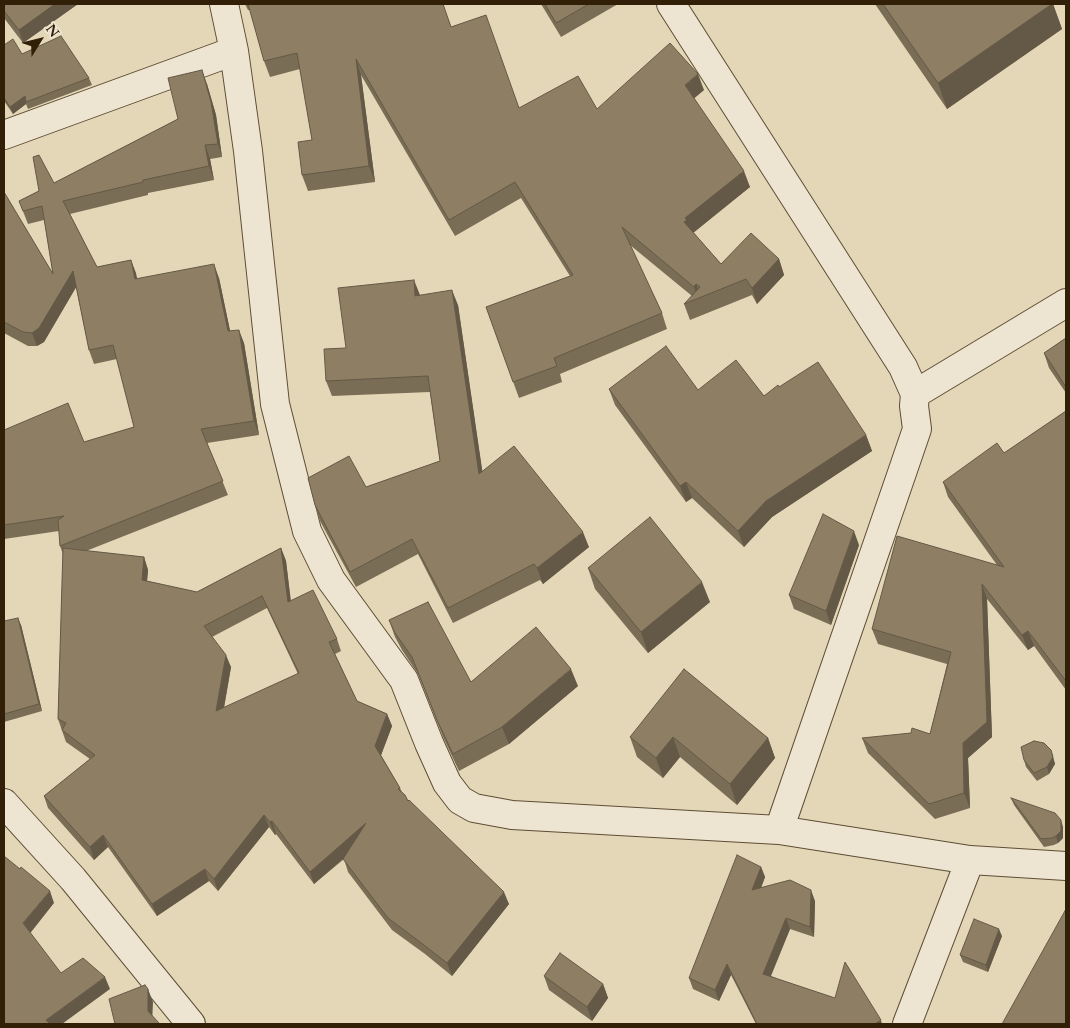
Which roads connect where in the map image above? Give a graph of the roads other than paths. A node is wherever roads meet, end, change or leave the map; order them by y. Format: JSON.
{"nodes":[{"id":1,"x":224,"y":4,"type":"edge"},
{"id":2,"x":671,"y":4,"type":"edge"},
{"id":3,"x":234,"y":51,"type":"junction"},
{"id":4,"x":4,"y":135,"type":"edge"},
{"id":5,"x":1066,"y":303,"type":"edge"},
{"id":6,"x":915,"y":394,"type":"junction"},
{"id":7,"x":4,"y":802,"type":"edge"},
{"id":8,"x":779,"y":830,"type":"junction"},
{"id":9,"x":970,"y":860,"type":"junction"},
{"id":10,"x":1066,"y":866,"type":"edge"},
{"id":11,"x":191,"y":1024,"type":"edge"},
{"id":12,"x":907,"y":1024,"type":"edge"}],
"edges":[{"from":1,"to":3,"type":"street"},
{"from":2,"to":6,"type":"street"},
{"from":3,"to":4,"type":"street"},
{"from":3,"to":8,"type":"street"},
{"from":5,"to":6,"type":"street"},
{"from":6,"to":8,"type":"street"},
{"from":7,"to":11,"type":"street"},
{"from":8,"to":9,"type":"street"},
{"from":9,"to":10,"type":"street"},
{"from":9,"to":12,"type":"street"}]}
